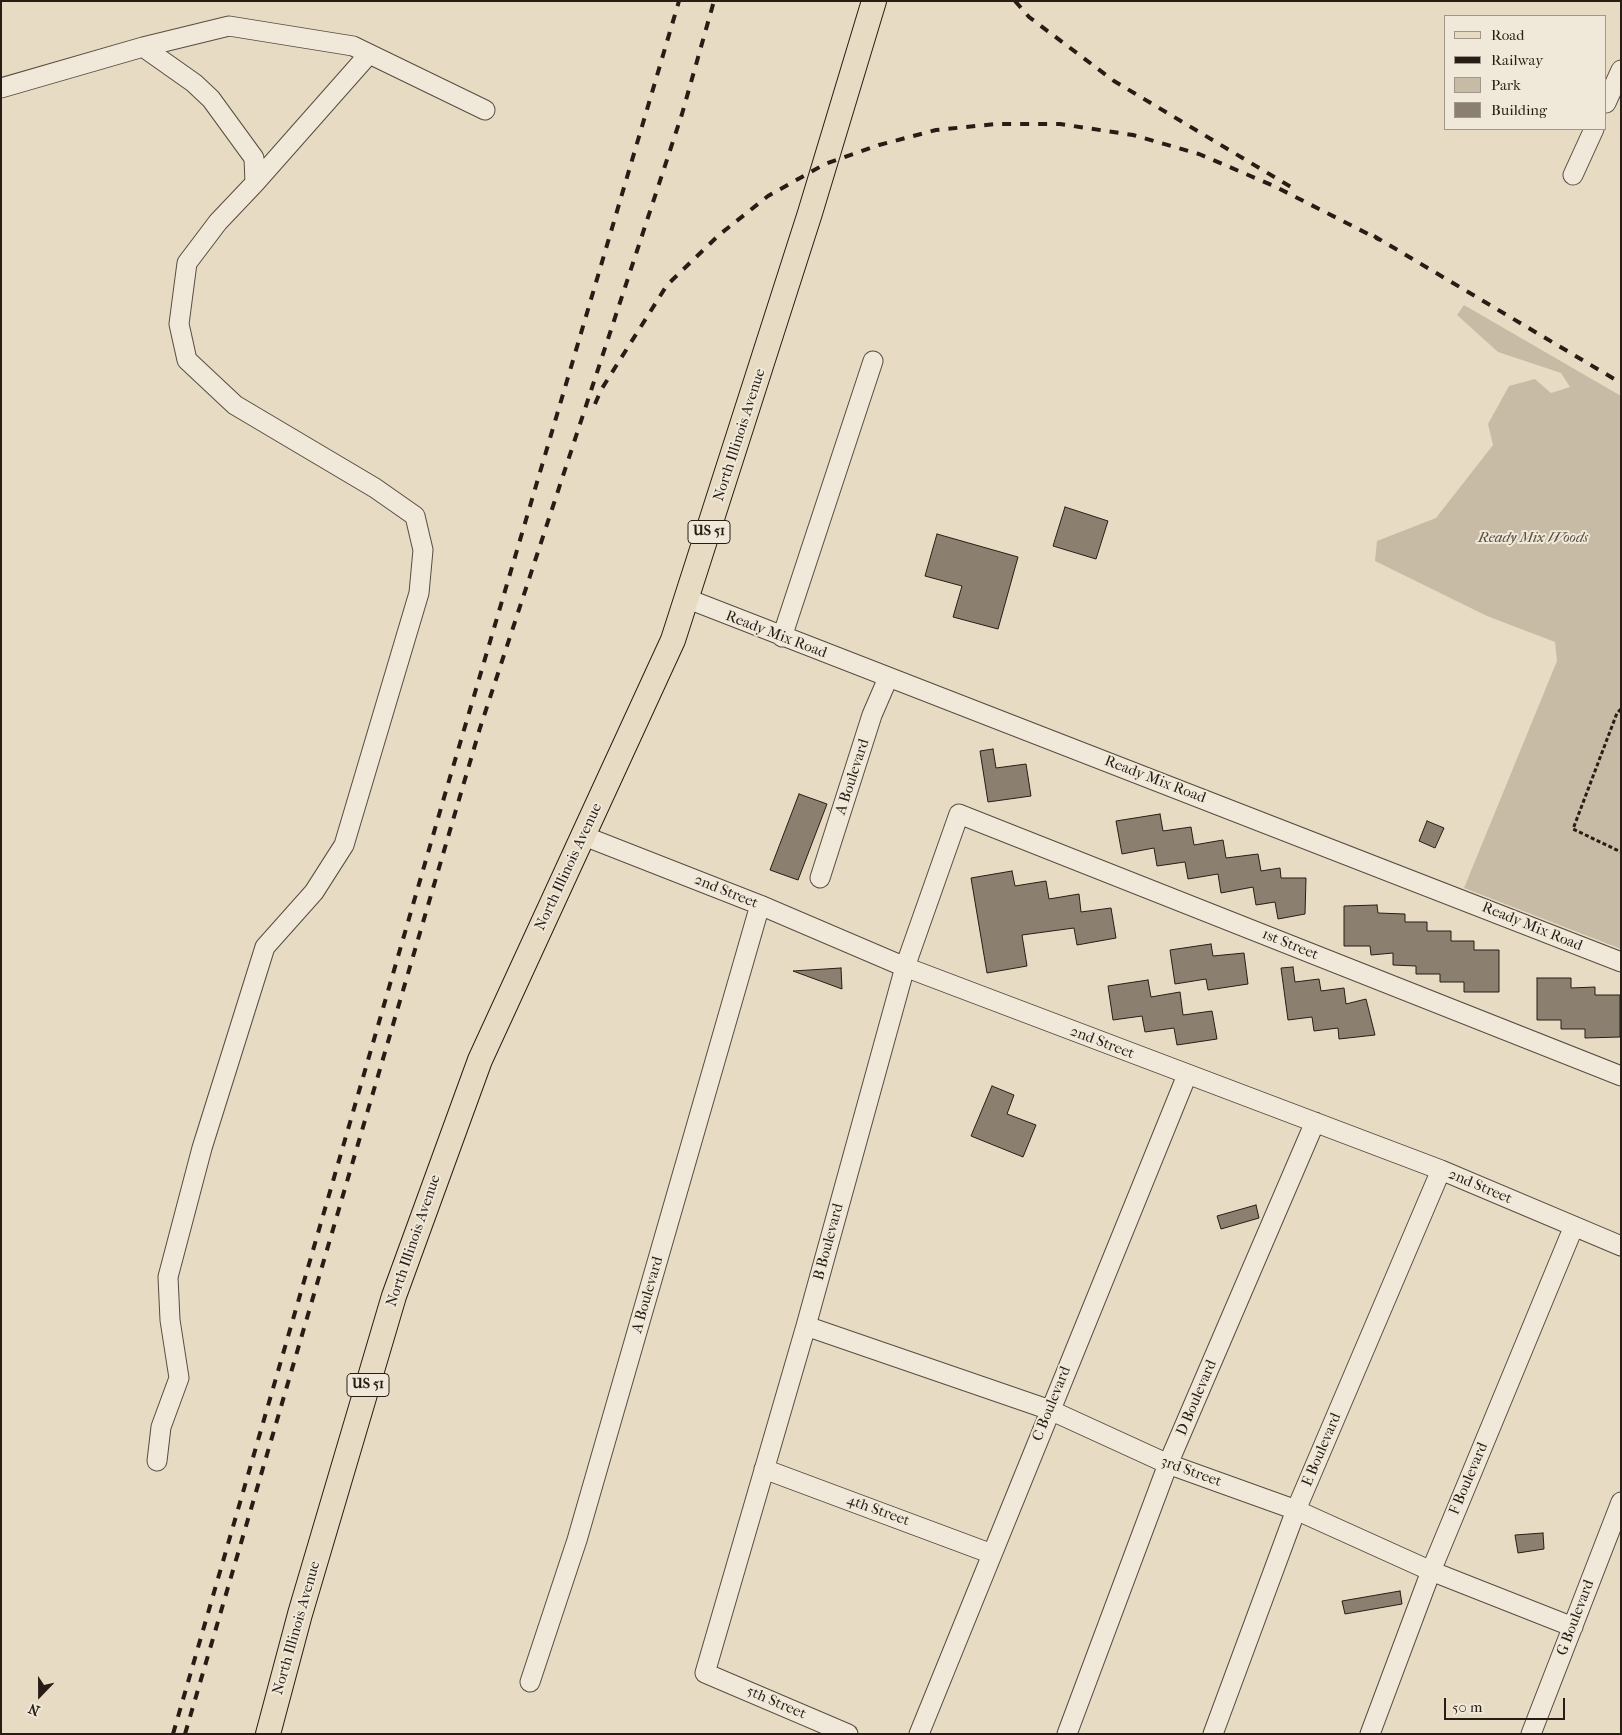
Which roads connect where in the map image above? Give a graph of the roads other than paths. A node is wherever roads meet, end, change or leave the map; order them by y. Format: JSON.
{"nodes":[{"id":1,"x":874,"y":1,"type":"edge"},
{"id":2,"x":143,"y":47,"type":"junction"},
{"id":3,"x":369,"y":54,"type":"junction"},
{"id":4,"x":1621,"y":70,"type":"edge"},
{"id":5,"x":1,"y":88,"type":"edge"},
{"id":6,"x":1607,"y":101,"type":"edge"},
{"id":7,"x":485,"y":110,"type":"dead end"},
{"id":8,"x":1594,"y":130,"type":"edge"},
{"id":9,"x":1573,"y":175,"type":"dead end"},
{"id":10,"x":255,"y":183,"type":"junction"},
{"id":11,"x":873,"y":360,"type":"dead end"},
{"id":12,"x":688,"y":599,"type":"junction"},
{"id":13,"x":782,"y":637,"type":"junction"},
{"id":14,"x":888,"y":678,"type":"junction"},
{"id":15,"x":959,"y":814,"type":"joint"},
{"id":16,"x":584,"y":836,"type":"junction"},
{"id":17,"x":820,"y":878,"type":"dead end"},
{"id":18,"x":760,"y":906,"type":"junction"},
{"id":19,"x":1621,"y":962,"type":"edge"},
{"id":20,"x":905,"y":967,"type":"junction"},
{"id":21,"x":1187,"y":1075,"type":"junction"},
{"id":22,"x":1621,"y":1076,"type":"edge"},
{"id":23,"x":1316,"y":1122,"type":"junction"},
{"id":24,"x":1441,"y":1170,"type":"junction"},
{"id":25,"x":1574,"y":1226,"type":"junction"},
{"id":26,"x":1621,"y":1246,"type":"edge"},
{"id":27,"x":806,"y":1326,"type":"junction"},
{"id":28,"x":1050,"y":1410,"type":"junction"},
{"id":29,"x":157,"y":1461,"type":"dead end"},
{"id":30,"x":1168,"y":1464,"type":"junction"},
{"id":31,"x":764,"y":1469,"type":"junction"},
{"id":32,"x":1621,"y":1502,"type":"edge"},
{"id":33,"x":1296,"y":1510,"type":"junction"},
{"id":34,"x":992,"y":1554,"type":"junction"},
{"id":35,"x":1431,"y":1571,"type":"junction"},
{"id":36,"x":1573,"y":1627,"type":"junction"},
{"id":37,"x":705,"y":1673,"type":"joint"},
{"id":38,"x":530,"y":1682,"type":"dead end"},
{"id":39,"x":268,"y":1734,"type":"edge"},
{"id":40,"x":848,"y":1734,"type":"edge"},
{"id":41,"x":919,"y":1734,"type":"edge"},
{"id":42,"x":1066,"y":1734,"type":"edge"},
{"id":43,"x":1213,"y":1734,"type":"edge"},
{"id":44,"x":1370,"y":1734,"type":"edge"},
{"id":45,"x":1531,"y":1734,"type":"edge"}],
"edges":[{"from":1,"to":12,"type":"main road","name":"North Illinois Avenue","number":"US 51"},
{"from":2,"to":3,"type":"street"},
{"from":2,"to":5,"type":"street"},
{"from":2,"to":10,"type":"street"},
{"from":3,"to":7,"type":"street"},
{"from":3,"to":10,"type":"street"},
{"from":4,"to":6,"type":"street"},
{"from":8,"to":9,"type":"street"},
{"from":10,"to":29,"type":"street"},
{"from":11,"to":13,"type":"street"},
{"from":12,"to":13,"type":"street","name":"Ready Mix Road"},
{"from":12,"to":16,"type":"main road","name":"North Illinois Avenue","number":"US 51"},
{"from":13,"to":14,"type":"street","name":"Ready Mix Road"},
{"from":14,"to":17,"type":"street","name":"A Boulevard"},
{"from":14,"to":19,"type":"street","name":"Ready Mix Road"},
{"from":15,"to":20,"type":"street","name":"B Boulevard"},
{"from":15,"to":22,"type":"street","name":"1st Street"},
{"from":16,"to":18,"type":"street","name":"2nd Street"},
{"from":16,"to":39,"type":"main road","name":"North Illinois Avenue","number":"US 51"},
{"from":18,"to":20,"type":"street","name":"2nd Street"},
{"from":18,"to":38,"type":"street","name":"A Boulevard"},
{"from":20,"to":21,"type":"street","name":"2nd Street"},
{"from":20,"to":27,"type":"street","name":"B Boulevard"},
{"from":21,"to":23,"type":"street","name":"2nd Street"},
{"from":21,"to":28,"type":"street","name":"C Boulevard"},
{"from":23,"to":24,"type":"street","name":"2nd Street"},
{"from":23,"to":30,"type":"street","name":"D Boulevard"},
{"from":24,"to":25,"type":"street","name":"2nd Street"},
{"from":24,"to":33,"type":"street","name":"E Boulevard"},
{"from":25,"to":26,"type":"street","name":"2nd Street"},
{"from":25,"to":35,"type":"street","name":"F Boulevard"},
{"from":27,"to":28,"type":"street","name":"3rd Street"},
{"from":27,"to":31,"type":"street","name":"B Boulevard"},
{"from":28,"to":30,"type":"street","name":"3rd Street"},
{"from":28,"to":34,"type":"street","name":"C Boulevard"},
{"from":30,"to":33,"type":"street","name":"3rd Street"},
{"from":30,"to":42,"type":"street","name":"D Boulevard"},
{"from":31,"to":34,"type":"street","name":"4th Street"},
{"from":31,"to":37,"type":"street","name":"B Boulevard"},
{"from":32,"to":36,"type":"street","name":"G Boulevard"},
{"from":33,"to":35,"type":"street","name":"3rd Street"},
{"from":33,"to":43,"type":"street","name":"E Boulevard"},
{"from":34,"to":41,"type":"street","name":"C Boulevard"},
{"from":35,"to":36,"type":"street","name":"3rd Street"},
{"from":35,"to":44,"type":"street","name":"F Boulevard"},
{"from":36,"to":45,"type":"street","name":"G Boulevard"},
{"from":37,"to":40,"type":"street","name":"5th Street"}]}
